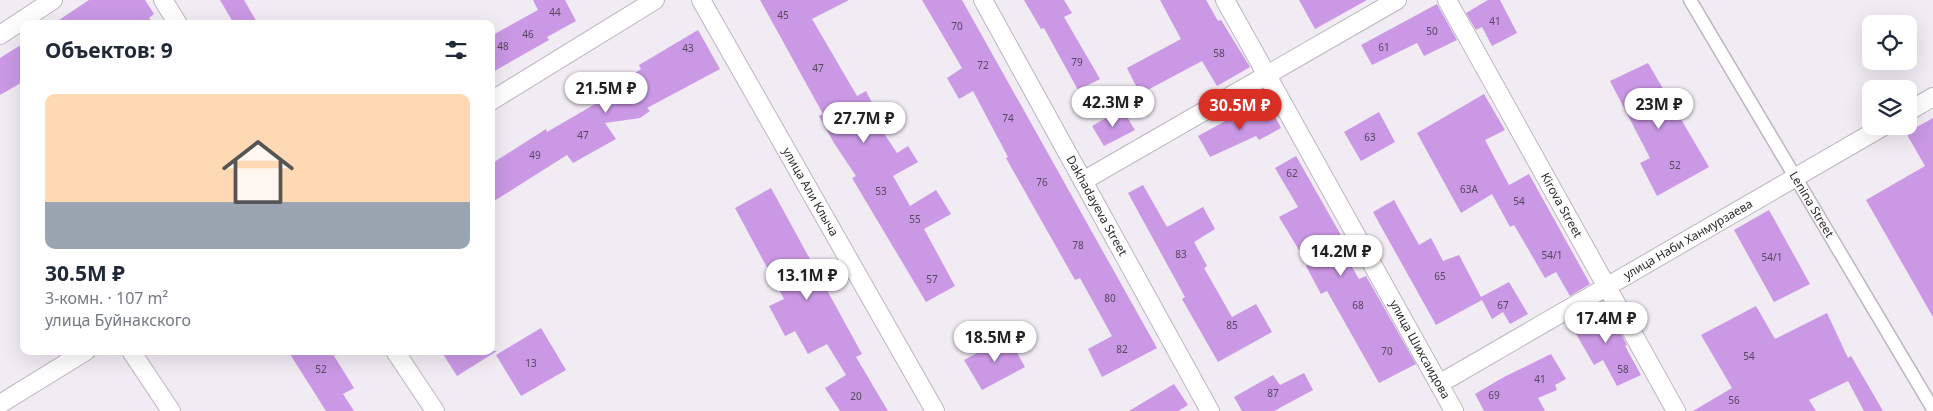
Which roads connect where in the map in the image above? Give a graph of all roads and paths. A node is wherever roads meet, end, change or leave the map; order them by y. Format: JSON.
{"nodes":[{"id":1,"x":53,"y":0,"type":"edge"},
{"id":2,"x":163,"y":0,"type":"edge"},
{"id":3,"x":655,"y":0,"type":"edge"},
{"id":4,"x":701,"y":0,"type":"edge"},
{"id":5,"x":983,"y":0,"type":"edge"},
{"id":6,"x":1225,"y":0,"type":"edge"},
{"id":7,"x":1397,"y":0,"type":"edge"},
{"id":8,"x":1447,"y":0,"type":"edge"},
{"id":9,"x":1690,"y":0,"type":"edge"},
{"id":10,"x":23,"y":20,"type":"edge"},
{"id":11,"x":176,"y":20,"type":"edge"},
{"id":12,"x":20,"y":22,"type":"edge"},
{"id":13,"x":0,"y":35,"type":"edge"},
{"id":14,"x":1268,"y":75,"type":"junction"},
{"id":15,"x":1933,"y":97,"type":"edge"},
{"id":16,"x":495,"y":99,"type":"edge"},
{"id":17,"x":1917,"y":106,"type":"edge"},
{"id":18,"x":1869,"y":135,"type":"edge"},
{"id":19,"x":1796,"y":178,"type":"junction"},
{"id":20,"x":1083,"y":181,"type":"junction"},
{"id":21,"x":1608,"y":287,"type":"junction"},
{"id":22,"x":80,"y":355,"type":"edge"},
{"id":23,"x":134,"y":355,"type":"edge"},
{"id":24,"x":398,"y":355,"type":"edge"},
{"id":25,"x":1439,"y":384,"type":"junction"},
{"id":26,"x":0,"y":404,"type":"edge"},
{"id":27,"x":1933,"y":409,"type":"edge"},
{"id":28,"x":171,"y":411,"type":"edge"},
{"id":29,"x":435,"y":411,"type":"edge"},
{"id":30,"x":935,"y":411,"type":"edge"},
{"id":31,"x":1210,"y":411,"type":"edge"},
{"id":32,"x":1454,"y":411,"type":"edge"},
{"id":33,"x":1676,"y":411,"type":"edge"}],
"edges":[{"from":1,"to":10,"type":"street"},
{"from":2,"to":11,"type":"street"},
{"from":3,"to":16,"type":"street"},
{"from":4,"to":30,"type":"street","name":"улица Али Клыча"},
{"from":5,"to":20,"type":"street","name":"Dakhadayeva Street"},
{"from":6,"to":14,"type":"street","name":"улица Шихсаидова"},
{"from":7,"to":14,"type":"street"},
{"from":8,"to":21,"type":"street","name":"Kirova Street"},
{"from":9,"to":19,"type":"street","name":"Lenina Street"},
{"from":12,"to":13,"type":"street"},
{"from":14,"to":20,"type":"street"},
{"from":14,"to":25,"type":"street","name":"улица Шихсаидова"},
{"from":15,"to":17,"type":"street"},
{"from":18,"to":19,"type":"street","name":"улица Наби Ханмурзаева"},
{"from":19,"to":21,"type":"street","name":"улица Наби Ханмурзаева"},
{"from":19,"to":27,"type":"street","name":"Lenina Street"},
{"from":20,"to":31,"type":"street","name":"Dakhadayeva Street"},
{"from":21,"to":25,"type":"street","name":"улица Наби Ханмурзаева"},
{"from":21,"to":33,"type":"street","name":"Kirova Street"},
{"from":22,"to":26,"type":"street"},
{"from":23,"to":28,"type":"street"},
{"from":24,"to":29,"type":"street"},
{"from":25,"to":32,"type":"street","name":"улица Шихсаидова"}]}
